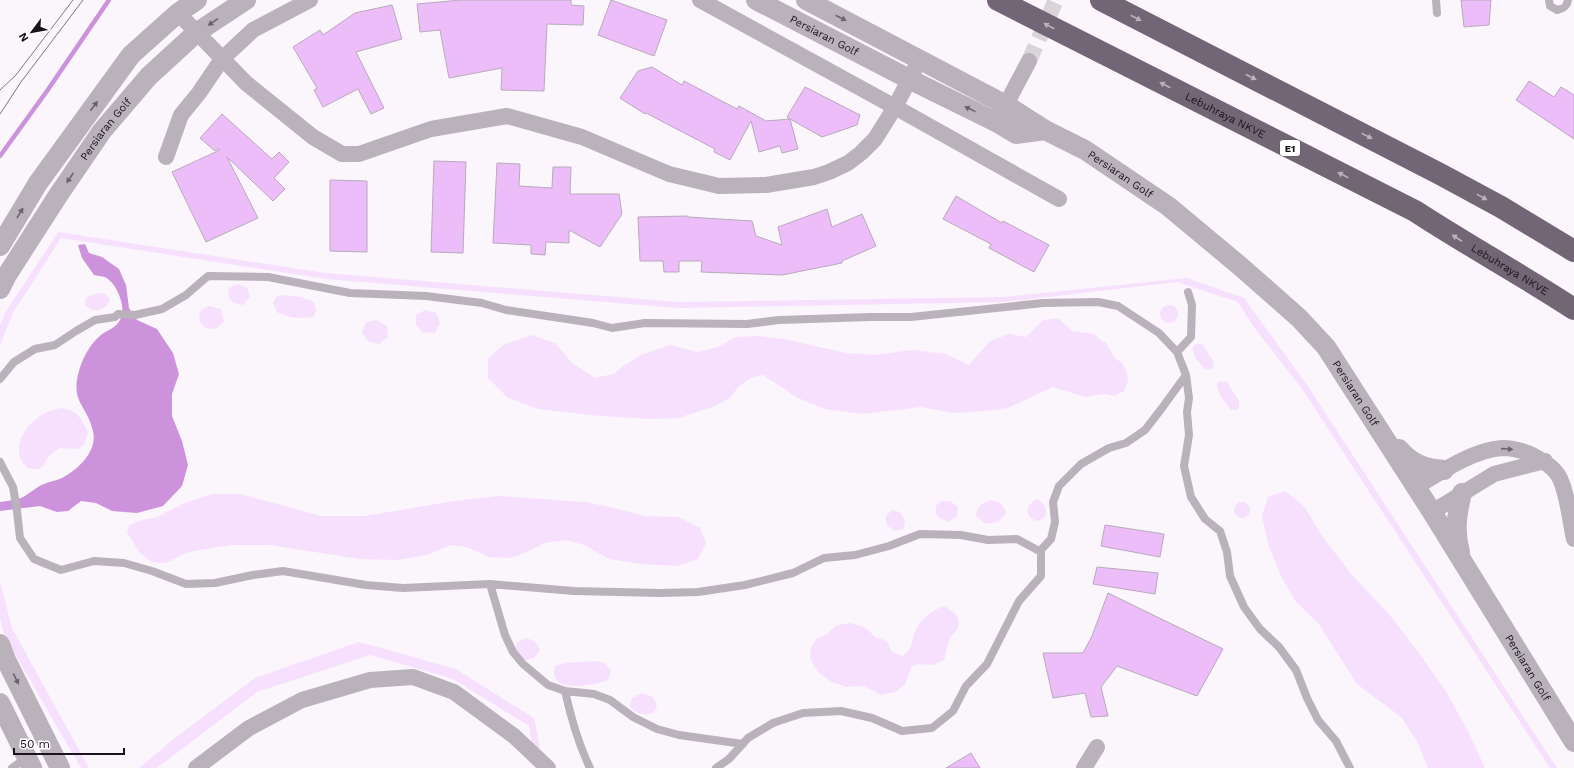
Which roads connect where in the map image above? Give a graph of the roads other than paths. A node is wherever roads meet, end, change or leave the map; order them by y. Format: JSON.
{"nodes":[{"id":1,"x":198,"y":0,"type":"edge"},
{"id":2,"x":246,"y":0,"type":"edge"},
{"id":3,"x":310,"y":0,"type":"edge"},
{"id":4,"x":700,"y":0,"type":"edge"},
{"id":5,"x":756,"y":0,"type":"edge"},
{"id":6,"x":806,"y":0,"type":"edge"},
{"id":7,"x":998,"y":0,"type":"edge"},
{"id":8,"x":1101,"y":0,"type":"edge"},
{"id":9,"x":1436,"y":0,"type":"edge"},
{"id":10,"x":1549,"y":0,"type":"edge"},
{"id":11,"x":1568,"y":0,"type":"edge"},
{"id":12,"x":178,"y":13,"type":"junction"},
{"id":13,"x":1437,"y":13,"type":"dead end"},
{"id":14,"x":196,"y":33,"type":"junction"},
{"id":15,"x":222,"y":58,"type":"junction"},
{"id":16,"x":920,"y":59,"type":"junction"},
{"id":17,"x":1029,"y":61,"type":"tunnel mouth"},
{"id":18,"x":909,"y":79,"type":"junction"},
{"id":19,"x":896,"y":107,"type":"junction"},
{"id":20,"x":1001,"y":114,"type":"junction"},
{"id":21,"x":166,"y":157,"type":"dead end"},
{"id":22,"x":1059,"y":199,"type":"dead end"},
{"id":23,"x":0,"y":246,"type":"edge"},
{"id":24,"x":1574,"y":251,"type":"edge"},
{"id":25,"x":0,"y":290,"type":"edge"},
{"id":26,"x":1188,"y":292,"type":"dead end"},
{"id":27,"x":1574,"y":309,"type":"edge"},
{"id":28,"x":1177,"y":352,"type":"junction"},
{"id":29,"x":1186,"y":375,"type":"junction"},
{"id":30,"x":0,"y":379,"type":"edge"},
{"id":31,"x":1376,"y":425,"type":"junction"},
{"id":32,"x":1483,"y":452,"type":"junction"},
{"id":33,"x":1545,"y":461,"type":"junction"},
{"id":34,"x":0,"y":462,"type":"edge"},
{"id":35,"x":1444,"y":470,"type":"junction"},
{"id":36,"x":1494,"y":474,"type":"junction"},
{"id":37,"x":1416,"y":487,"type":"junction"},
{"id":38,"x":1462,"y":493,"type":"junction"},
{"id":39,"x":1432,"y":512,"type":"junction"},
{"id":40,"x":1574,"y":539,"type":"edge"},
{"id":41,"x":1040,"y":551,"type":"junction"},
{"id":42,"x":1464,"y":563,"type":"junction"},
{"id":43,"x":490,"y":584,"type":"junction"},
{"id":44,"x":0,"y":644,"type":"edge"},
{"id":45,"x":565,"y":691,"type":"junction"},
{"id":46,"x":0,"y":703,"type":"edge"},
{"id":47,"x":1574,"y":742,"type":"edge"},
{"id":48,"x":742,"y":744,"type":"junction"},
{"id":49,"x":1097,"y":747,"type":"dead end"},
{"id":50,"x":24,"y":765,"type":"edge"},
{"id":51,"x":60,"y":768,"type":"edge"},
{"id":52,"x":196,"y":768,"type":"edge"},
{"id":53,"x":548,"y":768,"type":"edge"},
{"id":54,"x":590,"y":768,"type":"edge"},
{"id":55,"x":716,"y":768,"type":"edge"},
{"id":56,"x":1084,"y":768,"type":"edge"},
{"id":57,"x":1350,"y":768,"type":"edge"}],
"edges":[{"from":1,"to":12,"type":"street"},
{"from":2,"to":14,"type":"street","name":"Persiaran Golf","one_way":true},
{"from":3,"to":15,"type":"street"},
{"from":4,"to":19,"type":"street"},
{"from":5,"to":18,"type":"street","name":"Persiaran Golf"},
{"from":6,"to":16,"type":"street","name":"Persiaran Golf","one_way":true},
{"from":27,"to":7,"type":"highway","name":"Lebuhraya NKVE","number":"E1","one_way":true},
{"from":8,"to":24,"type":"highway","one_way":true},
{"from":9,"to":13,"type":"lane"},
{"from":10,"to":11,"type":"lane"},
{"from":12,"to":14,"type":"street"},
{"from":23,"to":12,"type":"street","one_way":true},
{"from":14,"to":15,"type":"street"},
{"from":14,"to":25,"type":"street","name":"Persiaran Golf","one_way":true},
{"from":15,"to":19,"type":"street"},
{"from":15,"to":21,"type":"street"},
{"from":16,"to":18,"type":"street"},
{"from":16,"to":20,"type":"street","name":"Persiaran Golf"},
{"from":17,"to":20,"type":"street"},
{"from":18,"to":19,"type":"street"},
{"from":20,"to":18,"type":"street","name":"Persiaran Golf","one_way":true},
{"from":19,"to":22,"type":"street"},
{"from":20,"to":31,"type":"street","name":"Persiaran Golf"},
{"from":26,"to":28,"type":"lane"},
{"from":28,"to":29,"type":"lane"},
{"from":28,"to":30,"type":"lane"},
{"from":29,"to":41,"type":"lane"},
{"from":29,"to":57,"type":"lane"},
{"from":31,"to":35,"type":"street"},
{"from":31,"to":37,"type":"street","name":"Persiaran Golf"},
{"from":32,"to":33,"type":"street","one_way":true},
{"from":32,"to":35,"type":"street"},
{"from":32,"to":36,"type":"street"},
{"from":33,"to":36,"type":"street"},
{"from":33,"to":40,"type":"street"},
{"from":34,"to":43,"type":"lane"},
{"from":35,"to":37,"type":"street"},
{"from":36,"to":38,"type":"street"},
{"from":37,"to":39,"type":"street","name":"Persiaran Golf"},
{"from":38,"to":39,"type":"street"},
{"from":38,"to":42,"type":"street"},
{"from":39,"to":42,"type":"street","name":"Persiaran Golf"},
{"from":41,"to":43,"type":"lane"},
{"from":41,"to":48,"type":"lane"},
{"from":42,"to":47,"type":"street","name":"Persiaran Golf"},
{"from":43,"to":45,"type":"lane"},
{"from":44,"to":51,"type":"street","one_way":true},
{"from":45,"to":48,"type":"lane"},
{"from":45,"to":54,"type":"lane"},
{"from":46,"to":50,"type":"street"},
{"from":48,"to":55,"type":"lane"},
{"from":49,"to":56,"type":"street"},
{"from":52,"to":53,"type":"street"}]}
